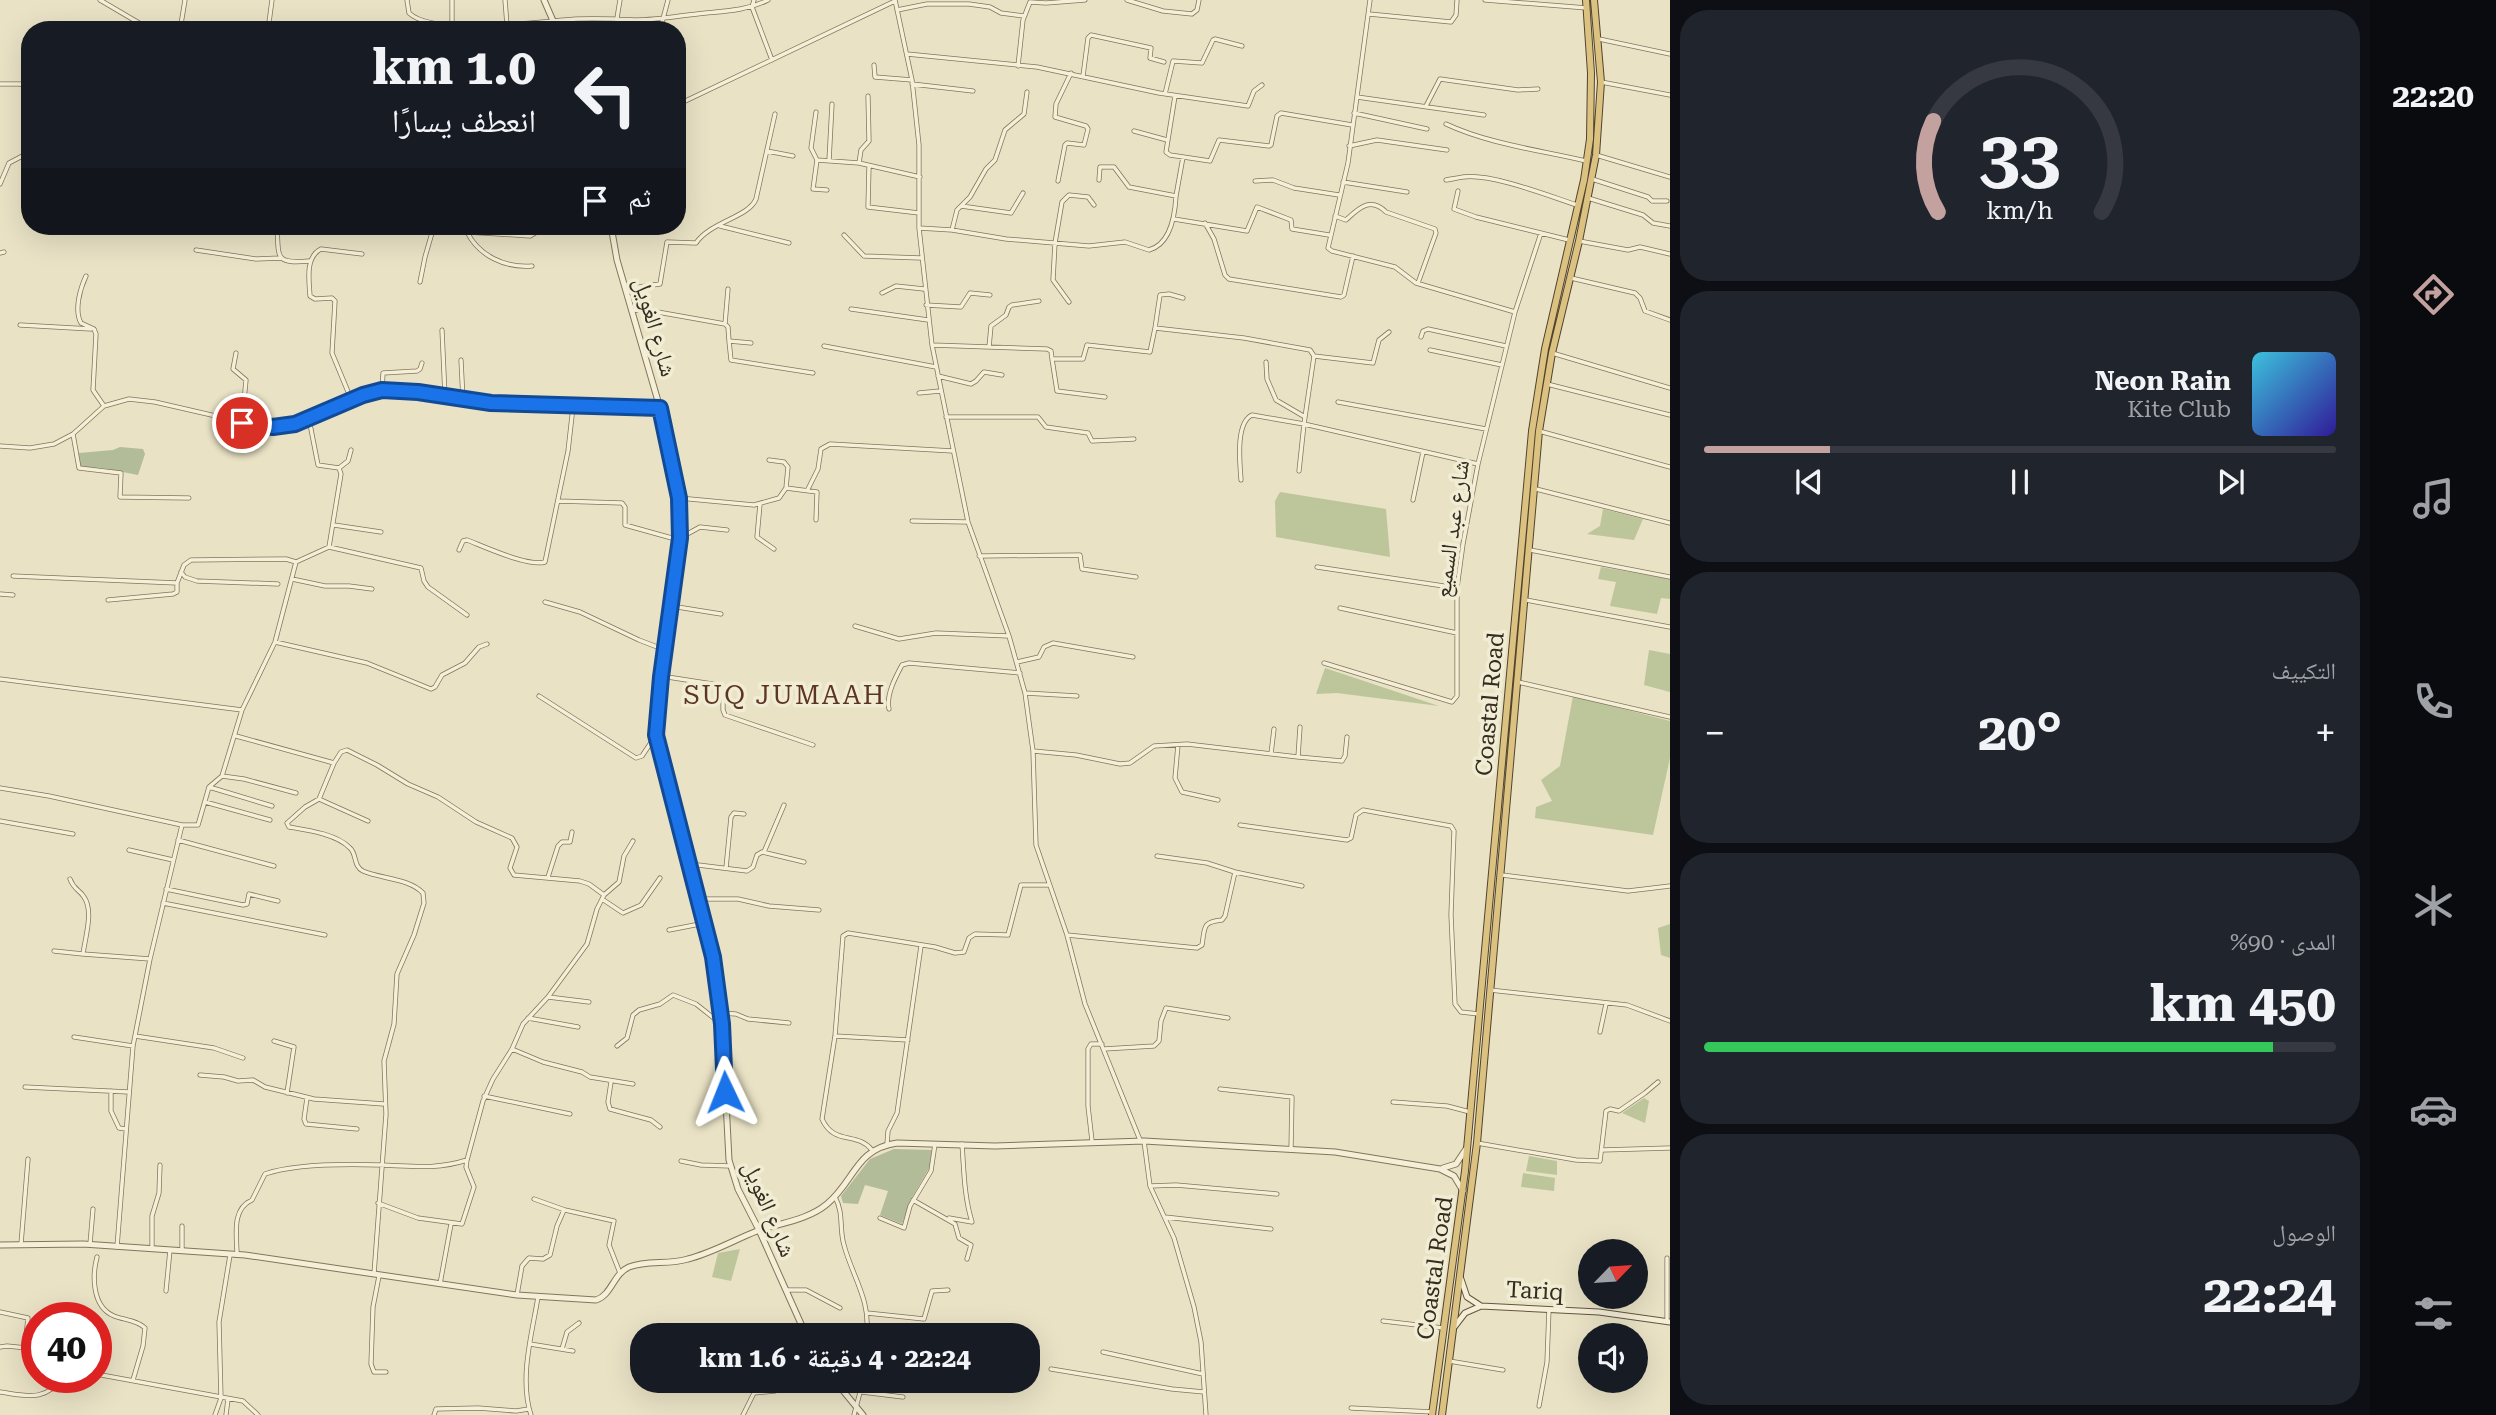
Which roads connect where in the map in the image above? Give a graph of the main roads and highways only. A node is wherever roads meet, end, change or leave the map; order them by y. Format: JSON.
{"nodes":[{"id":1,"x":1596,"y":0,"type":"edge"},
{"id":2,"x":1587,"y":4,"type":"edge"},
{"id":3,"x":1432,"y":1413,"type":"edge"},
{"id":4,"x":1442,"y":1415,"type":"edge"}],
"edges":[{"from":1,"to":4,"type":"highway","name":"Coastal Road"},
{"from":2,"to":3,"type":"highway","name":"Coastal Road"}]}
